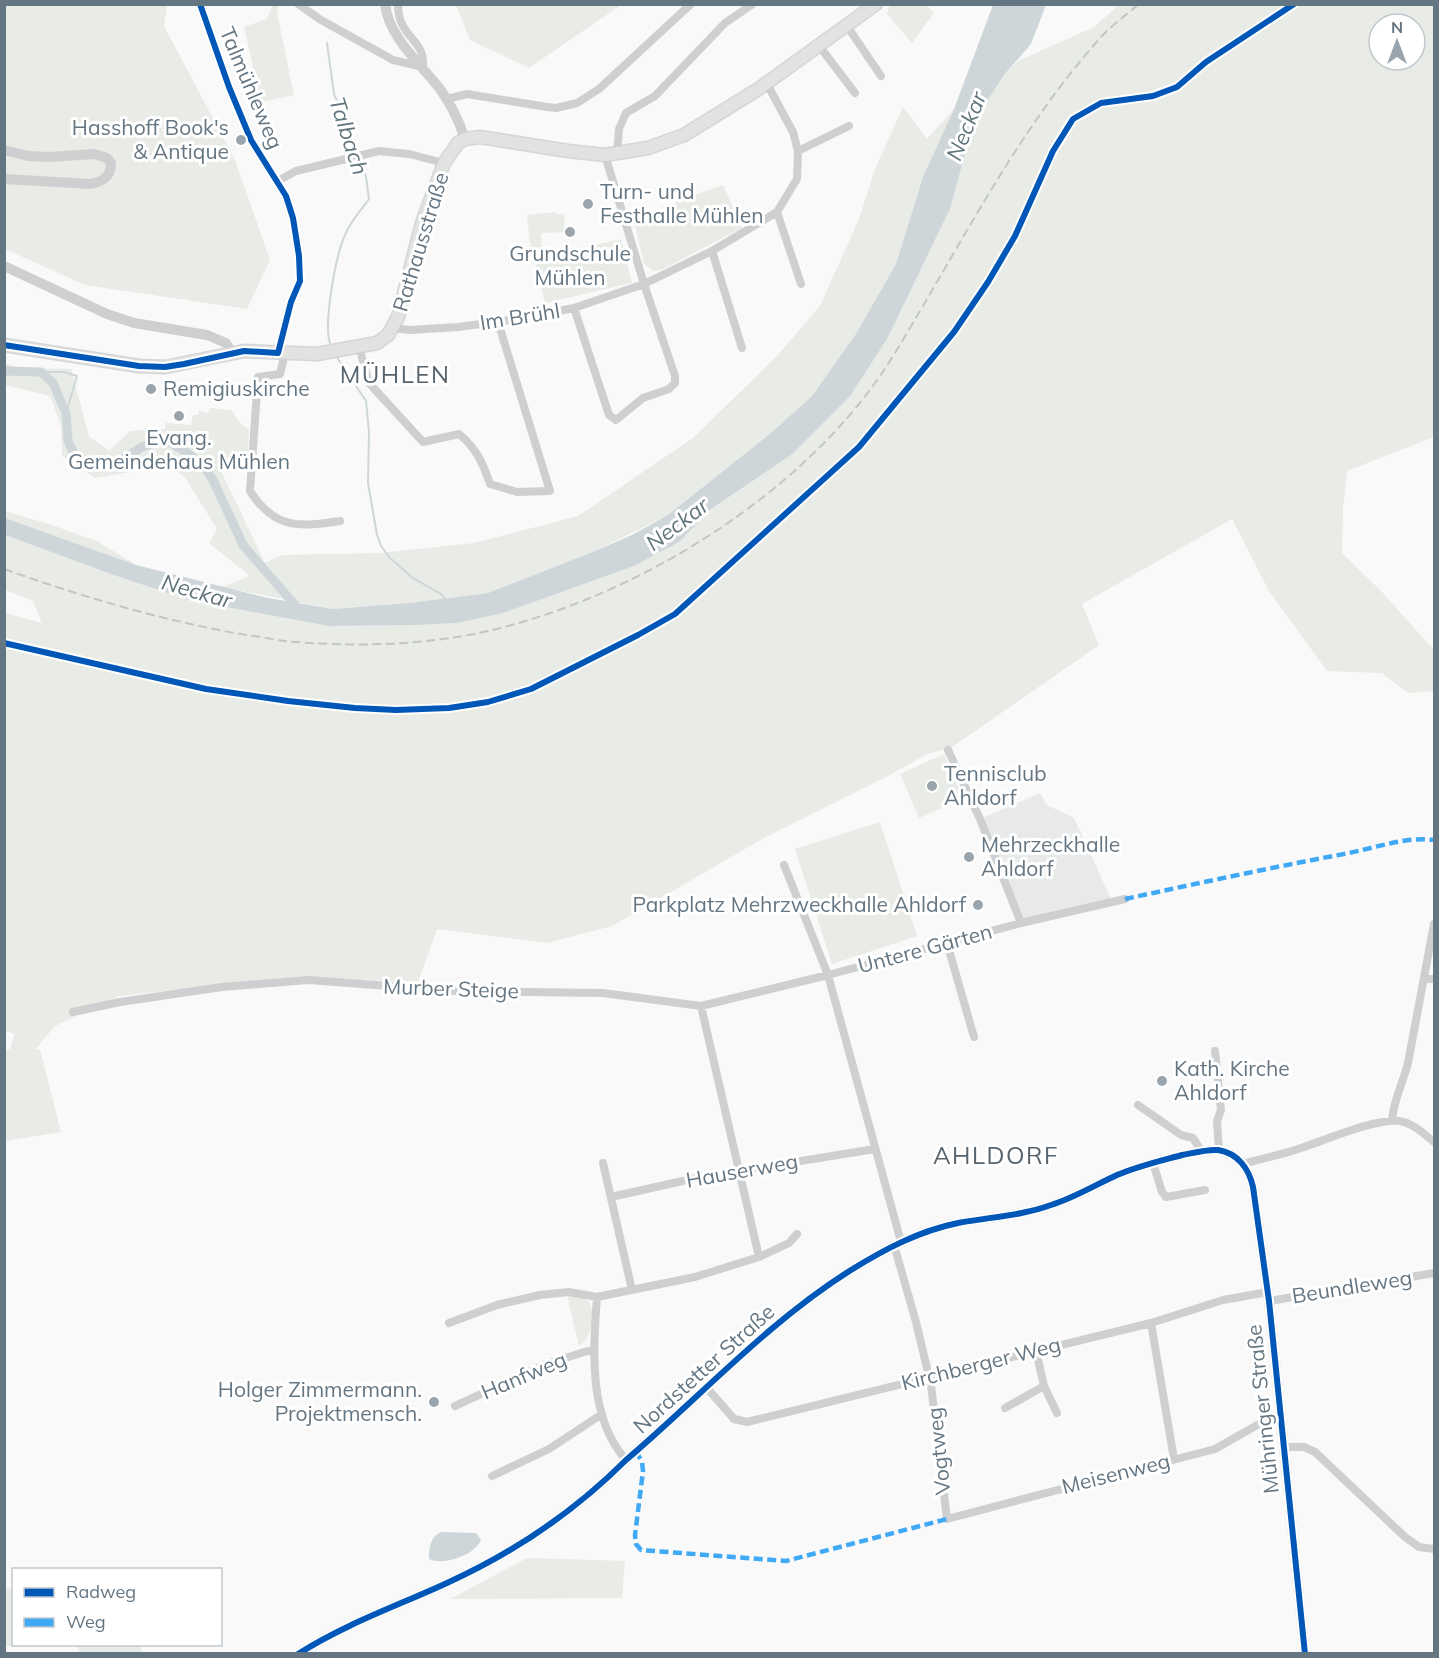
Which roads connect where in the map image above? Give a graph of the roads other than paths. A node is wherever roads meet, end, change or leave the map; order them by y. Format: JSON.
{"nodes":[{"id":1,"x":200,"y":4,"type":"edge"},
{"id":2,"x":298,"y":4,"type":"edge"},
{"id":3,"x":385,"y":4,"type":"edge"},
{"id":4,"x":398,"y":4,"type":"edge"},
{"id":5,"x":691,"y":4,"type":"edge"},
{"id":6,"x":753,"y":4,"type":"edge"},
{"id":7,"x":876,"y":4,"type":"edge"},
{"id":8,"x":847,"y":26,"type":"junction"},
{"id":9,"x":820,"y":46,"type":"junction"},
{"id":10,"x":423,"y":66,"type":"junction"},
{"id":11,"x":881,"y":76,"type":"dead end"},
{"id":12,"x":767,"y":84,"type":"junction"},
{"id":13,"x":855,"y":93,"type":"dead end"},
{"id":14,"x":447,"y":99,"type":"junction"},
{"id":15,"x":849,"y":126,"type":"dead end"},
{"id":16,"x":465,"y":139,"type":"junction"},
{"id":17,"x":4,"y":150,"type":"edge"},
{"id":18,"x":798,"y":151,"type":"junction"},
{"id":19,"x":611,"y":154,"type":"junction"},
{"id":20,"x":444,"y":163,"type":"junction"},
{"id":21,"x":4,"y":179,"type":"edge"},
{"id":22,"x":276,"y":182,"type":"junction"},
{"id":23,"x":777,"y":212,"type":"junction"},
{"id":24,"x":712,"y":251,"type":"junction"},
{"id":25,"x":4,"y":266,"type":"edge"},
{"id":26,"x":644,"y":284,"type":"junction"},
{"id":27,"x":801,"y":284,"type":"dead end"},
{"id":28,"x":574,"y":308,"type":"junction"},
{"id":29,"x":498,"y":322,"type":"junction"},
{"id":30,"x":393,"y":327,"type":"junction"},
{"id":31,"x":4,"y":345,"type":"edge"},
{"id":32,"x":359,"y":347,"type":"junction"},
{"id":33,"x":742,"y":348,"type":"dead end"},
{"id":34,"x":232,"y":353,"type":"junction"},
{"id":35,"x":281,"y":353,"type":"junction"},
{"id":36,"x":340,"y":521,"type":"dead end"},
{"id":37,"x":948,"y":750,"type":"dead end"},
{"id":38,"x":784,"y":865,"type":"dead end"},
{"id":39,"x":1125,"y":898,"type":"dead end"},
{"id":40,"x":1021,"y":923,"type":"junction"},
{"id":41,"x":1434,"y":924,"type":"edge"},
{"id":42,"x":947,"y":943,"type":"junction"},
{"id":43,"x":828,"y":975,"type":"junction"},
{"id":44,"x":1424,"y":979,"type":"junction"},
{"id":45,"x":1434,"y":979,"type":"edge"},
{"id":46,"x":701,"y":1006,"type":"junction"},
{"id":47,"x":72,"y":1012,"type":"dead end"},
{"id":48,"x":974,"y":1037,"type":"dead end"},
{"id":49,"x":1215,"y":1051,"type":"dead end"},
{"id":50,"x":1138,"y":1105,"type":"dead end"},
{"id":51,"x":1392,"y":1121,"type":"junction"},
{"id":52,"x":1434,"y":1142,"type":"edge"},
{"id":53,"x":875,"y":1149,"type":"junction"},
{"id":54,"x":1219,"y":1150,"type":"junction"},
{"id":55,"x":1202,"y":1152,"type":"junction"},
{"id":56,"x":603,"y":1163,"type":"dead end"},
{"id":57,"x":1153,"y":1163,"type":"junction"},
{"id":58,"x":1243,"y":1164,"type":"junction"},
{"id":59,"x":739,"y":1171,"type":"junction"},
{"id":60,"x":1205,"y":1190,"type":"dead end"},
{"id":61,"x":611,"y":1197,"type":"junction"},
{"id":62,"x":797,"y":1234,"type":"dead end"},
{"id":63,"x":897,"y":1243,"type":"junction"},
{"id":64,"x":759,"y":1257,"type":"junction"},
{"id":65,"x":1434,"y":1273,"type":"edge"},
{"id":66,"x":632,"y":1290,"type":"junction"},
{"id":67,"x":1268,"y":1296,"type":"junction"},
{"id":68,"x":597,"y":1297,"type":"junction"},
{"id":69,"x":449,"y":1323,"type":"dead end"},
{"id":70,"x":1151,"y":1323,"type":"junction"},
{"id":71,"x":594,"y":1349,"type":"junction"},
{"id":72,"x":1036,"y":1351,"type":"junction"},
{"id":73,"x":929,"y":1377,"type":"junction"},
{"id":74,"x":1044,"y":1386,"type":"junction"},
{"id":75,"x":707,"y":1388,"type":"junction"},
{"id":76,"x":455,"y":1406,"type":"dead end"},
{"id":77,"x":1005,"y":1408,"type":"dead end"},
{"id":78,"x":1057,"y":1413,"type":"dead end"},
{"id":79,"x":602,"y":1414,"type":"junction"},
{"id":80,"x":1281,"y":1418,"type":"junction"},
{"id":81,"x":1284,"y":1447,"type":"junction"},
{"id":82,"x":1174,"y":1459,"type":"junction"},
{"id":83,"x":626,"y":1460,"type":"junction"},
{"id":84,"x":492,"y":1476,"type":"dead end"},
{"id":85,"x":947,"y":1519,"type":"joint"},
{"id":86,"x":1434,"y":1549,"type":"edge"},
{"id":87,"x":298,"y":1653,"type":"edge"},
{"id":88,"x":1305,"y":1653,"type":"edge"}],
"edges":[{"from":1,"to":22,"type":"street","name":"Talmühleweg"},
{"from":2,"to":10,"type":"street"},
{"from":3,"to":10,"type":"street"},
{"from":4,"to":10,"type":"street"},
{"from":5,"to":14,"type":"street"},
{"from":6,"to":19,"type":"street"},
{"from":7,"to":8,"type":"main road"},
{"from":8,"to":9,"type":"main road"},
{"from":8,"to":11,"type":"street"},
{"from":9,"to":12,"type":"main road"},
{"from":9,"to":13,"type":"street"},
{"from":10,"to":14,"type":"street"},
{"from":12,"to":18,"type":"street","name":"Im Brühl"},
{"from":12,"to":19,"type":"main road"},
{"from":14,"to":16,"type":"street"},
{"from":15,"to":18,"type":"street"},
{"from":16,"to":19,"type":"main road"},
{"from":16,"to":20,"type":"main road","name":"Rathausstraße"},
{"from":17,"to":21,"type":"street"},
{"from":18,"to":23,"type":"street","name":"Im Brühl"},
{"from":19,"to":26,"type":"street"},
{"from":20,"to":22,"type":"street"},
{"from":20,"to":30,"type":"main road","name":"Rathausstraße"},
{"from":22,"to":35,"type":"street","name":"Talmühleweg"},
{"from":23,"to":24,"type":"street","name":"Im Brühl"},
{"from":23,"to":27,"type":"street"},
{"from":24,"to":26,"type":"street","name":"Im Brühl"},
{"from":24,"to":33,"type":"street"},
{"from":25,"to":34,"type":"street"},
{"from":26,"to":28,"type":"street","name":"Im Brühl"},
{"from":26,"to":28,"type":"street"},
{"from":28,"to":29,"type":"street","name":"Im Brühl"},
{"from":29,"to":30,"type":"street","name":"Im Brühl"},
{"from":29,"to":32,"type":"street"},
{"from":30,"to":32,"type":"main road","name":"Rathausstraße"},
{"from":31,"to":34,"type":"main road","name":"Rathausstraße"},
{"from":32,"to":35,"type":"main road","name":"Rathausstraße"},
{"from":34,"to":35,"type":"main road","name":"Rathausstraße"},
{"from":35,"to":36,"type":"street","name":"Talmühleweg"},
{"from":37,"to":40,"type":"street","name":"Untere Gärten"},
{"from":38,"to":43,"type":"street"},
{"from":39,"to":40,"type":"street","name":"Untere Gärten"},
{"from":40,"to":42,"type":"street","name":"Untere Gärten"},
{"from":41,"to":44,"type":"street"},
{"from":42,"to":43,"type":"street","name":"Untere Gärten"},
{"from":42,"to":48,"type":"street"},
{"from":43,"to":46,"type":"street","name":"Murber Steige"},
{"from":43,"to":53,"type":"street"},
{"from":44,"to":45,"type":"street"},
{"from":44,"to":51,"type":"street"},
{"from":46,"to":47,"type":"street","name":"Murber Steige"},
{"from":46,"to":59,"type":"street"},
{"from":49,"to":54,"type":"street"},
{"from":50,"to":55,"type":"street"},
{"from":51,"to":52,"type":"street"},
{"from":51,"to":58,"type":"street"},
{"from":53,"to":59,"type":"street","name":"Hauserweg"},
{"from":53,"to":63,"type":"street"},
{"from":54,"to":55,"type":"street","name":"Nordstetter Straße"},
{"from":54,"to":58,"type":"street"},
{"from":55,"to":57,"type":"street","name":"Nordstetter Straße"},
{"from":56,"to":61,"type":"street"},
{"from":57,"to":60,"type":"street"},
{"from":57,"to":63,"type":"street","name":"Nordstetter Straße"},
{"from":58,"to":67,"type":"street","name":"Mühringer Straße"},
{"from":59,"to":61,"type":"street","name":"Hauserweg"},
{"from":59,"to":64,"type":"street"},
{"from":61,"to":66,"type":"street"},
{"from":62,"to":64,"type":"street"},
{"from":63,"to":73,"type":"street","name":"Vogtweg"},
{"from":63,"to":75,"type":"street","name":"Nordstetter Straße"},
{"from":64,"to":66,"type":"street"},
{"from":65,"to":67,"type":"street","name":"Beundleweg"},
{"from":66,"to":68,"type":"street"},
{"from":67,"to":70,"type":"street","name":"Kirchberger Weg"},
{"from":67,"to":80,"type":"street","name":"Mühringer Straße"},
{"from":68,"to":69,"type":"street"},
{"from":68,"to":71,"type":"street"},
{"from":70,"to":72,"type":"street","name":"Kirchberger Weg"},
{"from":70,"to":82,"type":"street"},
{"from":71,"to":76,"type":"street","name":"Hanfweg"},
{"from":71,"to":79,"type":"street"},
{"from":72,"to":73,"type":"street","name":"Kirchberger Weg"},
{"from":72,"to":74,"type":"street"},
{"from":73,"to":75,"type":"street","name":"Kirchberger Weg"},
{"from":73,"to":85,"type":"street","name":"Vogtweg"},
{"from":74,"to":77,"type":"street"},
{"from":74,"to":78,"type":"street"},
{"from":75,"to":83,"type":"street","name":"Nordstetter Straße"},
{"from":79,"to":83,"type":"street"},
{"from":79,"to":84,"type":"street"},
{"from":80,"to":81,"type":"street","name":"Mühringer Straße"},
{"from":80,"to":82,"type":"street","name":"Meisenweg"},
{"from":81,"to":86,"type":"street"},
{"from":81,"to":88,"type":"street","name":"Mühringer Straße"},
{"from":82,"to":85,"type":"street","name":"Meisenweg"},
{"from":83,"to":87,"type":"street","name":"Nordstetter Straße"}]}
